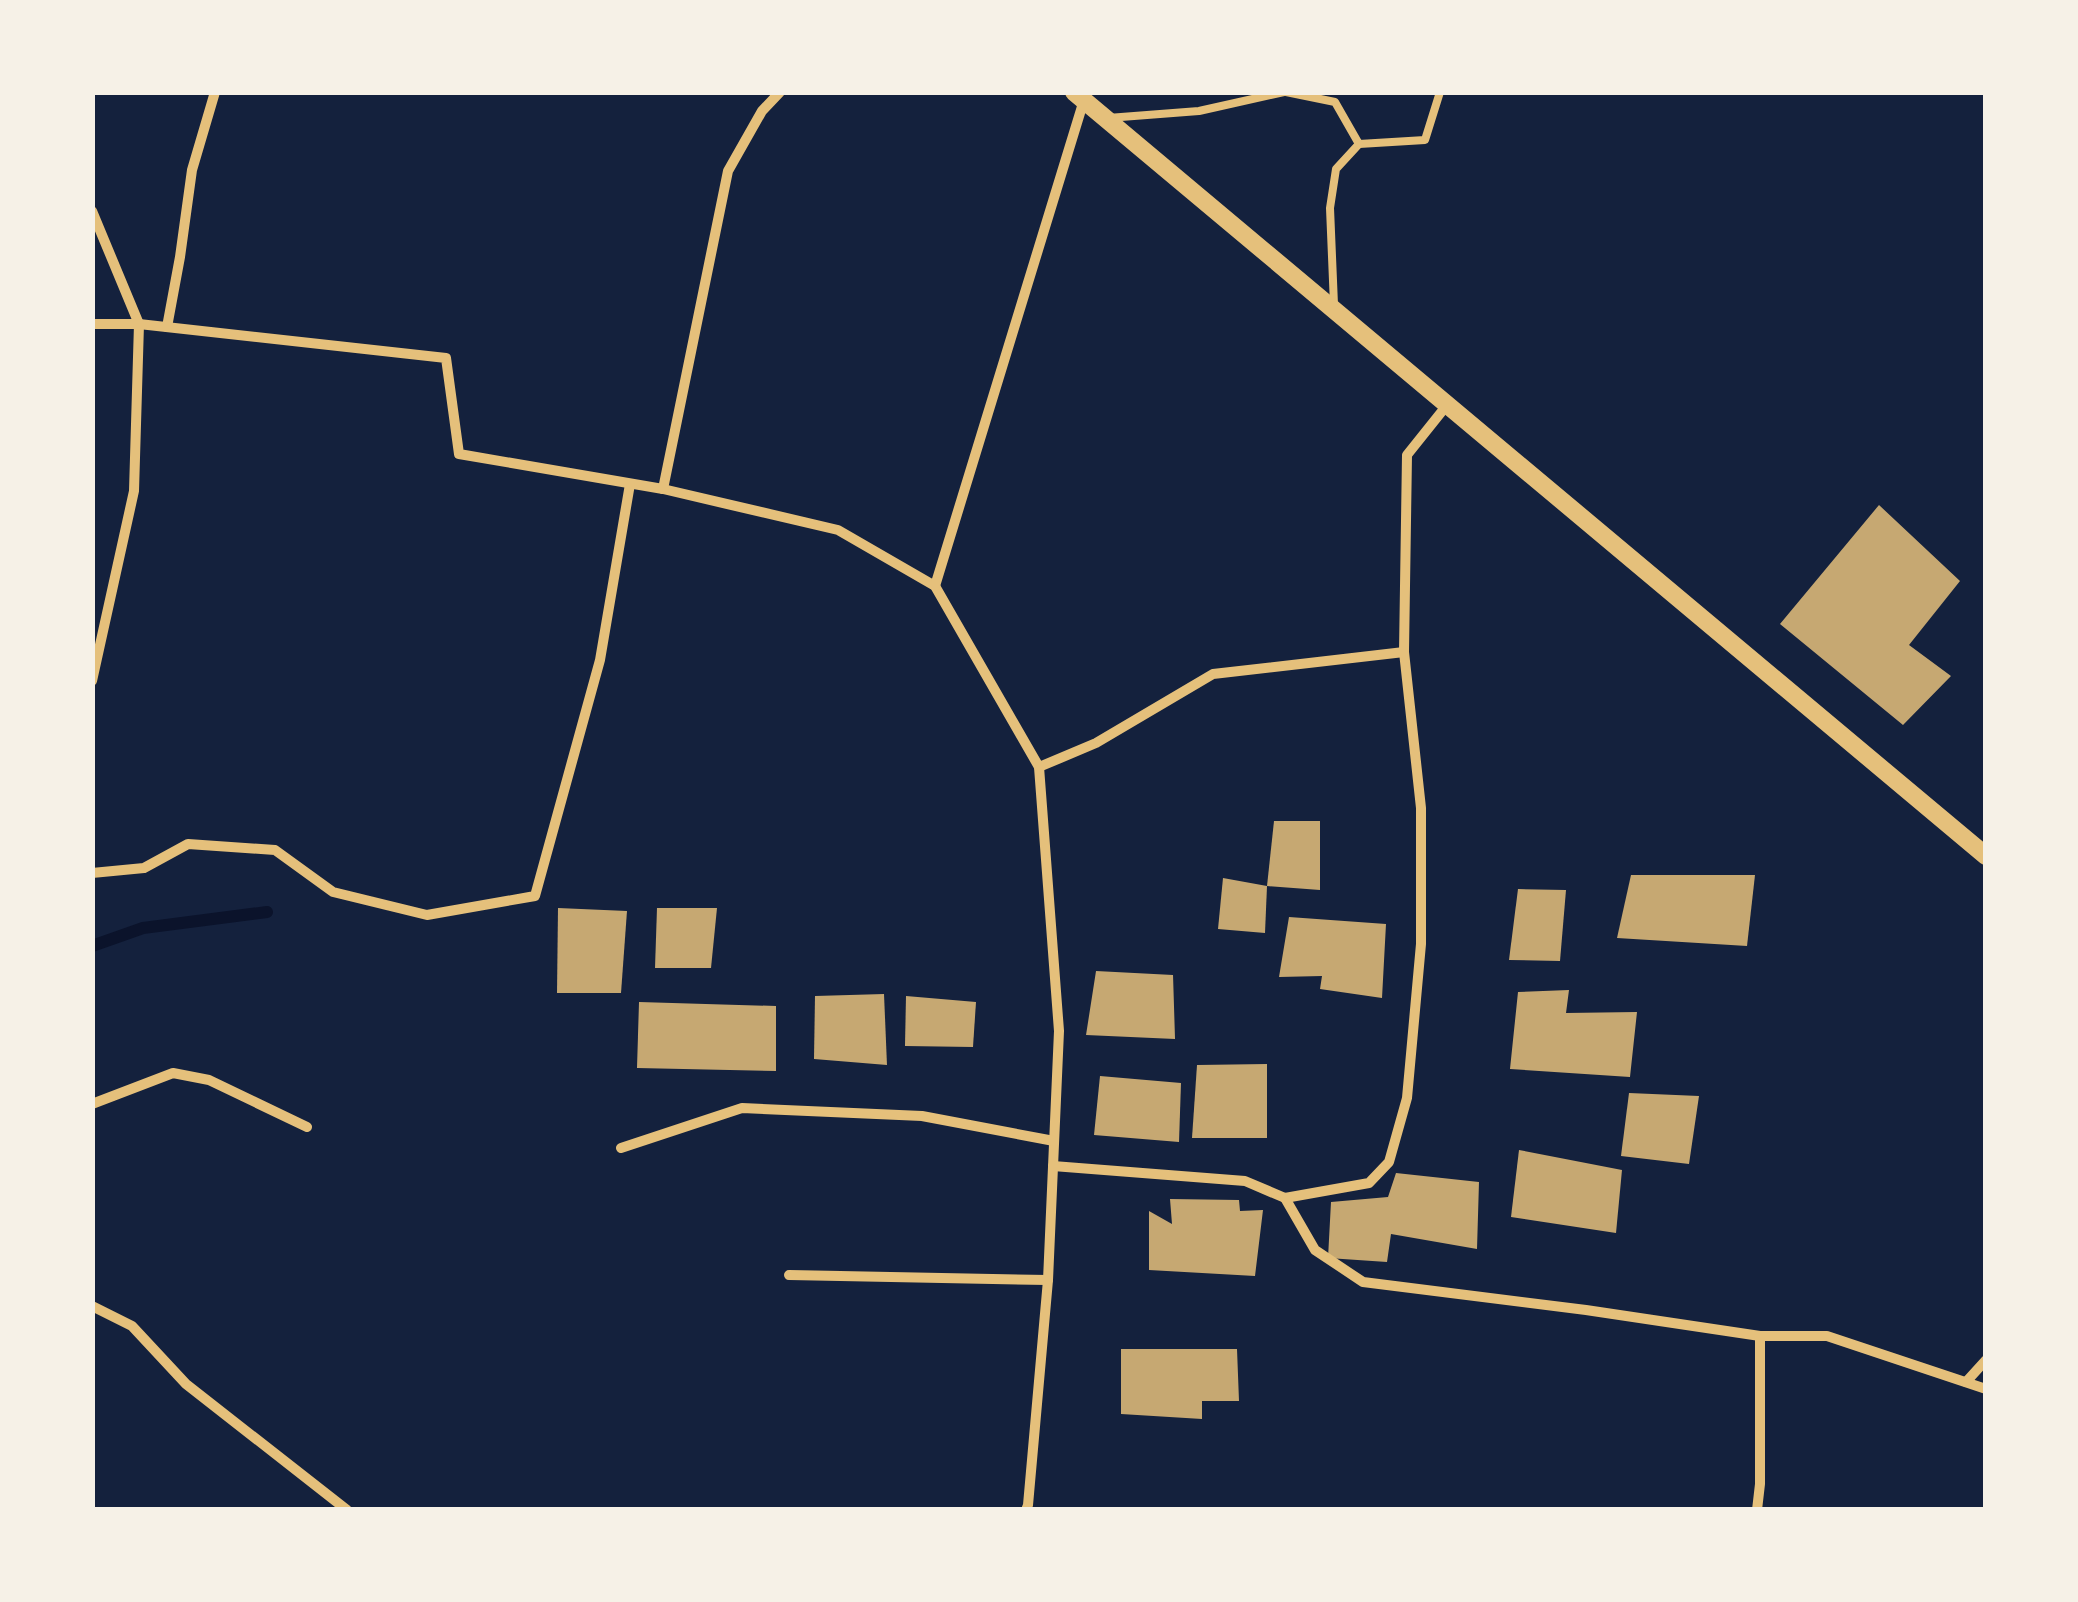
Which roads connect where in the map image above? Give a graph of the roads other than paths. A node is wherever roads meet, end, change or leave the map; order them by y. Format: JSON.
{"nodes":[{"id":1,"x":215,"y":92,"type":"edge"},
{"id":2,"x":780,"y":92,"type":"edge"},
{"id":3,"x":1285,"y":92,"type":"edge"},
{"id":4,"x":1440,"y":92,"type":"edge"},
{"id":5,"x":1081,"y":95,"type":"edge"},
{"id":6,"x":1103,"y":118,"type":"junction"},
{"id":7,"x":1360,"y":144,"type":"junction"},
{"id":8,"x":92,"y":211,"type":"edge"},
{"id":9,"x":1334,"y":311,"type":"junction"},
{"id":10,"x":92,"y":324,"type":"edge"},
{"id":11,"x":139,"y":324,"type":"junction"},
{"id":12,"x":166,"y":326,"type":"junction"},
{"id":13,"x":1447,"y":405,"type":"junction"},
{"id":14,"x":630,"y":484,"type":"junction"},
{"id":15,"x":663,"y":489,"type":"junction"},
{"id":16,"x":935,"y":586,"type":"junction"},
{"id":17,"x":1404,"y":652,"type":"junction"},
{"id":18,"x":92,"y":681,"type":"edge"},
{"id":19,"x":1039,"y":768,"type":"junction"},
{"id":20,"x":1986,"y":856,"type":"edge"},
{"id":21,"x":92,"y":873,"type":"edge"},
{"id":22,"x":92,"y":1104,"type":"edge"},
{"id":23,"x":306,"y":1127,"type":"dead end"},
{"id":24,"x":1054,"y":1141,"type":"junction"},
{"id":25,"x":621,"y":1148,"type":"dead end"},
{"id":26,"x":1053,"y":1166,"type":"junction"},
{"id":27,"x":1284,"y":1198,"type":"junction"},
{"id":28,"x":788,"y":1275,"type":"dead end"},
{"id":29,"x":1048,"y":1280,"type":"junction"},
{"id":30,"x":92,"y":1306,"type":"edge"},
{"id":31,"x":1760,"y":1336,"type":"junction"},
{"id":32,"x":1986,"y":1360,"type":"edge"},
{"id":33,"x":1966,"y":1382,"type":"junction"},
{"id":34,"x":1986,"y":1389,"type":"edge"},
{"id":35,"x":348,"y":1510,"type":"edge"},
{"id":36,"x":1026,"y":1510,"type":"edge"},
{"id":37,"x":1757,"y":1510,"type":"edge"}],
"edges":[{"from":1,"to":12,"type":"street"},
{"from":2,"to":15,"type":"street"},
{"from":3,"to":6,"type":"lane"},
{"from":3,"to":7,"type":"lane"},
{"from":4,"to":7,"type":"lane"},
{"from":5,"to":6,"type":"street"},
{"from":5,"to":16,"type":"street"},
{"from":6,"to":9,"type":"street"},
{"from":7,"to":9,"type":"lane"},
{"from":8,"to":11,"type":"street"},
{"from":9,"to":13,"type":"street"},
{"from":10,"to":11,"type":"street"},
{"from":11,"to":12,"type":"street"},
{"from":11,"to":18,"type":"street"},
{"from":12,"to":14,"type":"street"},
{"from":13,"to":17,"type":"street"},
{"from":13,"to":20,"type":"street"},
{"from":14,"to":15,"type":"street"},
{"from":14,"to":21,"type":"street"},
{"from":15,"to":16,"type":"street"},
{"from":16,"to":19,"type":"street"},
{"from":17,"to":19,"type":"street"},
{"from":17,"to":27,"type":"street"},
{"from":19,"to":24,"type":"street"},
{"from":22,"to":23,"type":"street"},
{"from":24,"to":25,"type":"street"},
{"from":24,"to":26,"type":"street"},
{"from":26,"to":27,"type":"street"},
{"from":26,"to":29,"type":"street"},
{"from":27,"to":31,"type":"street"},
{"from":28,"to":29,"type":"street"},
{"from":29,"to":36,"type":"street"},
{"from":30,"to":35,"type":"street"},
{"from":31,"to":33,"type":"street"},
{"from":31,"to":37,"type":"street"},
{"from":32,"to":33,"type":"street"},
{"from":33,"to":34,"type":"street"}]}
